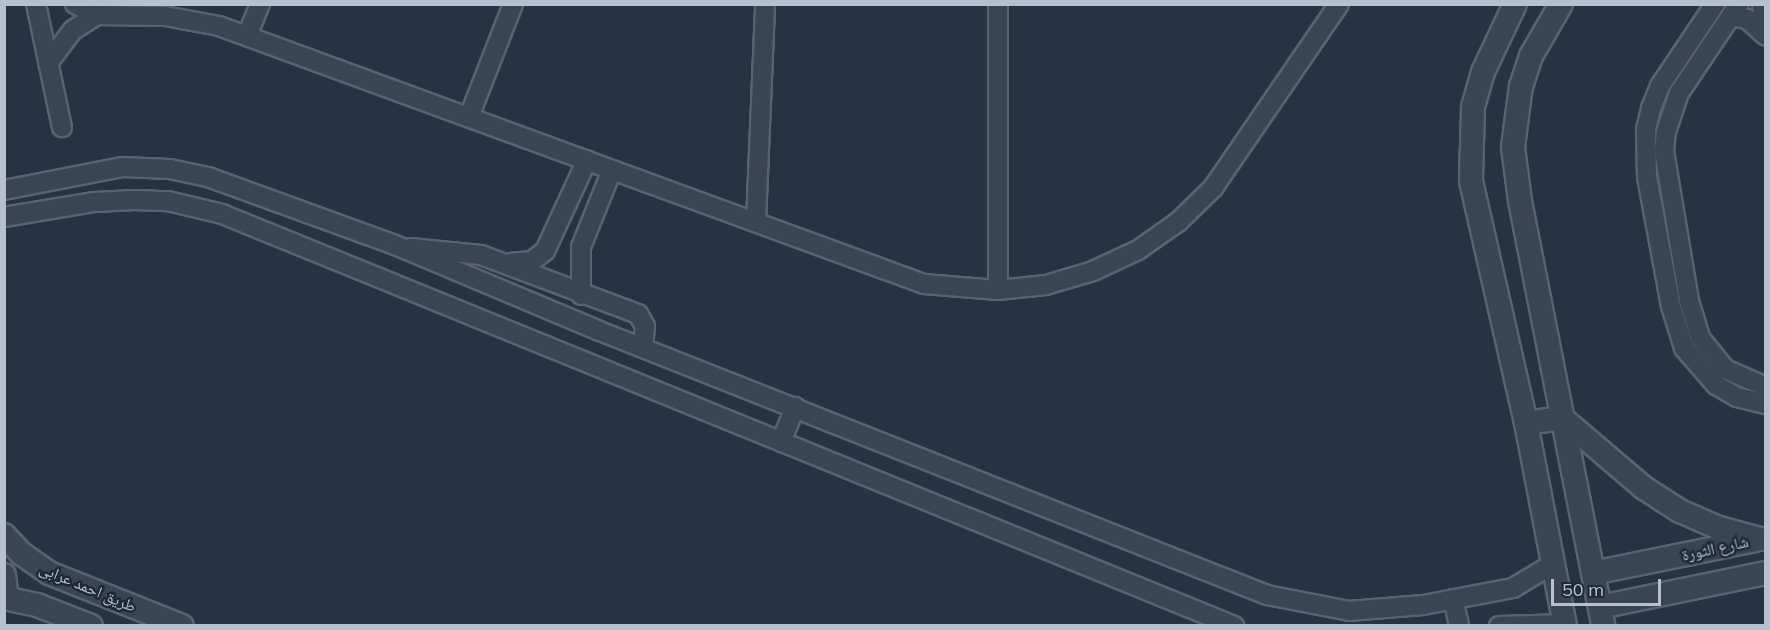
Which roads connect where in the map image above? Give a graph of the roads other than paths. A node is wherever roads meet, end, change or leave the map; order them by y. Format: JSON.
{"nodes":[{"id":1,"x":36,"y":4,"type":"edge"},
{"id":2,"x":75,"y":4,"type":"edge"},
{"id":3,"x":260,"y":4,"type":"edge"},
{"id":4,"x":513,"y":4,"type":"edge"},
{"id":5,"x":765,"y":4,"type":"edge"},
{"id":6,"x":998,"y":4,"type":"edge"},
{"id":7,"x":1339,"y":4,"type":"edge"},
{"id":8,"x":1515,"y":4,"type":"edge"},
{"id":9,"x":1561,"y":4,"type":"edge"},
{"id":10,"x":1715,"y":4,"type":"edge"},
{"id":11,"x":1762,"y":4,"type":"edge"},
{"id":12,"x":1735,"y":10,"type":"edge"},
{"id":13,"x":97,"y":15,"type":"junction"},
{"id":14,"x":247,"y":36,"type":"junction"},
{"id":15,"x":1765,"y":36,"type":"edge"},
{"id":16,"x":48,"y":63,"type":"junction"},
{"id":17,"x":469,"y":117,"type":"junction"},
{"id":18,"x":62,"y":127,"type":"dead end"},
{"id":19,"x":587,"y":160,"type":"junction"},
{"id":20,"x":612,"y":170,"type":"junction"},
{"id":21,"x":240,"y":188,"type":"junction"},
{"id":22,"x":4,"y":190,"type":"edge"},
{"id":23,"x":4,"y":217,"type":"edge"},
{"id":24,"x":239,"y":222,"type":"junction"},
{"id":25,"x":756,"y":222,"type":"junction"},
{"id":26,"x":554,"y":238,"type":"junction"},
{"id":27,"x":395,"y":245,"type":"junction"},
{"id":28,"x":581,"y":247,"type":"junction"},
{"id":29,"x":508,"y":263,"type":"junction"},
{"id":30,"x":998,"y":290,"type":"junction"},
{"id":31,"x":581,"y":295,"type":"junction"},
{"id":32,"x":643,"y":348,"type":"junction"},
{"id":33,"x":1766,"y":387,"type":"edge"},
{"id":34,"x":1766,"y":404,"type":"edge"},
{"id":35,"x":795,"y":407,"type":"junction"},
{"id":36,"x":1562,"y":418,"type":"junction"},
{"id":37,"x":1526,"y":423,"type":"junction"},
{"id":38,"x":781,"y":442,"type":"junction"},
{"id":39,"x":4,"y":535,"type":"edge"},
{"id":40,"x":1763,"y":538,"type":"edge"},
{"id":41,"x":1553,"y":564,"type":"junction"},
{"id":42,"x":1593,"y":573,"type":"junction"},
{"id":43,"x":1766,"y":573,"type":"edge"},
{"id":44,"x":4,"y":575,"type":"edge"},
{"id":45,"x":6,"y":598,"type":"edge"},
{"id":46,"x":1453,"y":599,"type":"junction"},
{"id":47,"x":1602,"y":616,"type":"edge"},
{"id":48,"x":1565,"y":625,"type":"edge"},
{"id":49,"x":91,"y":626,"type":"edge"},
{"id":50,"x":182,"y":626,"type":"edge"},
{"id":51,"x":1234,"y":626,"type":"edge"},
{"id":52,"x":1459,"y":626,"type":"edge"},
{"id":53,"x":1499,"y":626,"type":"edge"}],
"edges":[{"from":1,"to":16,"type":"street"},
{"from":2,"to":13,"type":"street"},
{"from":3,"to":14,"type":"street"},
{"from":4,"to":17,"type":"street"},
{"from":5,"to":25,"type":"street"},
{"from":6,"to":30,"type":"street"},
{"from":7,"to":30,"type":"street"},
{"from":8,"to":37,"type":"street"},
{"from":9,"to":36,"type":"street"},
{"from":10,"to":34,"type":"street"},
{"from":11,"to":15,"type":"street"},
{"from":12,"to":15,"type":"street"},
{"from":12,"to":33,"type":"street"},
{"from":13,"to":14,"type":"street"},
{"from":13,"to":16,"type":"street"},
{"from":14,"to":17,"type":"street"},
{"from":16,"to":18,"type":"street"},
{"from":17,"to":19,"type":"street"},
{"from":19,"to":20,"type":"street"},
{"from":19,"to":26,"type":"street"},
{"from":20,"to":25,"type":"street"},
{"from":20,"to":28,"type":"street"},
{"from":21,"to":22,"type":"street"},
{"from":21,"to":24,"type":"street"},
{"from":21,"to":27,"type":"street"},
{"from":23,"to":24,"type":"street"},
{"from":24,"to":38,"type":"street"},
{"from":25,"to":30,"type":"street"},
{"from":26,"to":28,"type":"street"},
{"from":26,"to":29,"type":"street"},
{"from":27,"to":29,"type":"street"},
{"from":27,"to":32,"type":"street"},
{"from":28,"to":31,"type":"street"},
{"from":29,"to":31,"type":"street"},
{"from":31,"to":32,"type":"street"},
{"from":32,"to":35,"type":"street"},
{"from":35,"to":38,"type":"street"},
{"from":35,"to":46,"type":"street"},
{"from":36,"to":37,"type":"street"},
{"from":36,"to":40,"type":"street"},
{"from":36,"to":42,"type":"street"},
{"from":37,"to":41,"type":"street"},
{"from":38,"to":51,"type":"street"},
{"from":39,"to":50,"type":"street","name":"طريق احمد عرابى"},
{"from":40,"to":42,"type":"street","name":"شارع الثورة"},
{"from":41,"to":46,"type":"street"},
{"from":41,"to":48,"type":"street"},
{"from":42,"to":47,"type":"street"},
{"from":43,"to":47,"type":"street"},
{"from":44,"to":45,"type":"street"},
{"from":45,"to":49,"type":"street"},
{"from":46,"to":52,"type":"street"},
{"from":48,"to":53,"type":"street"}]}
